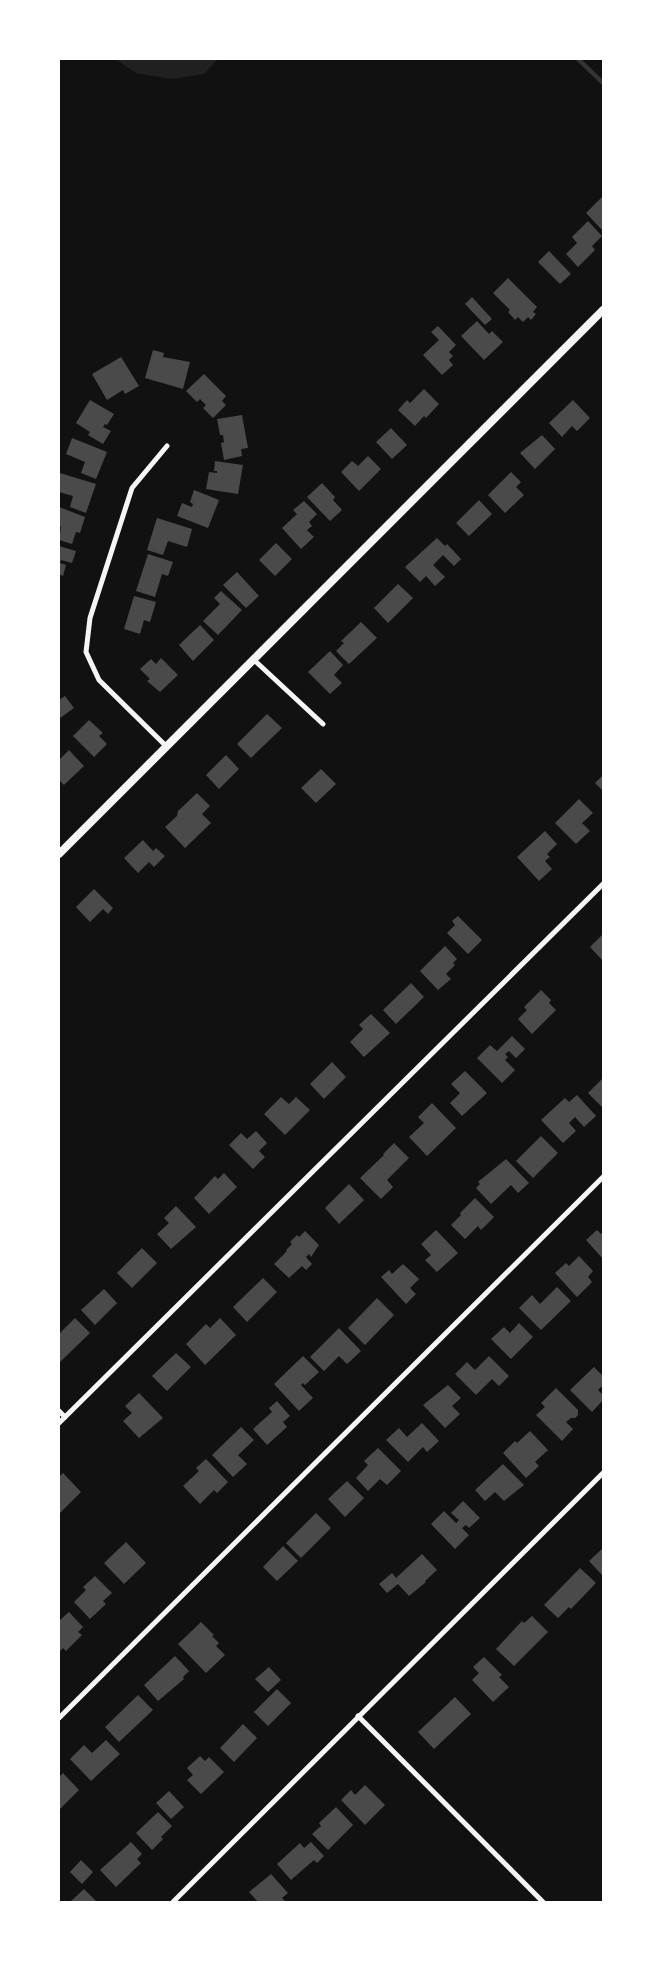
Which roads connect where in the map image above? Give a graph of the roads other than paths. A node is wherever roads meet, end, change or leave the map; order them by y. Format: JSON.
{"nodes":[{"id":1,"x":603,"y":310,"type":"edge"},
{"id":2,"x":167,"y":446,"type":"dead end"},
{"id":3,"x":253,"y":659,"type":"junction"},
{"id":4,"x":323,"y":724,"type":"dead end"},
{"id":5,"x":166,"y":746,"type":"junction"},
{"id":6,"x":59,"y":854,"type":"edge"},
{"id":7,"x":603,"y":884,"type":"edge"},
{"id":8,"x":603,"y":1177,"type":"edge"},
{"id":9,"x":59,"y":1411,"type":"edge"},
{"id":10,"x":65,"y":1417,"type":"junction"},
{"id":11,"x":59,"y":1423,"type":"edge"},
{"id":12,"x":603,"y":1473,"type":"edge"},
{"id":13,"x":358,"y":1716,"type":"junction"},
{"id":14,"x":59,"y":1718,"type":"edge"},
{"id":15,"x":172,"y":1902,"type":"edge"},
{"id":16,"x":543,"y":1902,"type":"edge"}],
"edges":[{"from":1,"to":3,"type":"street"},
{"from":2,"to":5,"type":"street"},
{"from":3,"to":4,"type":"street"},
{"from":3,"to":5,"type":"street"},
{"from":5,"to":6,"type":"street"},
{"from":7,"to":10,"type":"street"},
{"from":8,"to":14,"type":"street"},
{"from":9,"to":10,"type":"street"},
{"from":10,"to":11,"type":"street"},
{"from":12,"to":13,"type":"street"},
{"from":13,"to":15,"type":"street"},
{"from":13,"to":16,"type":"street"}]}
